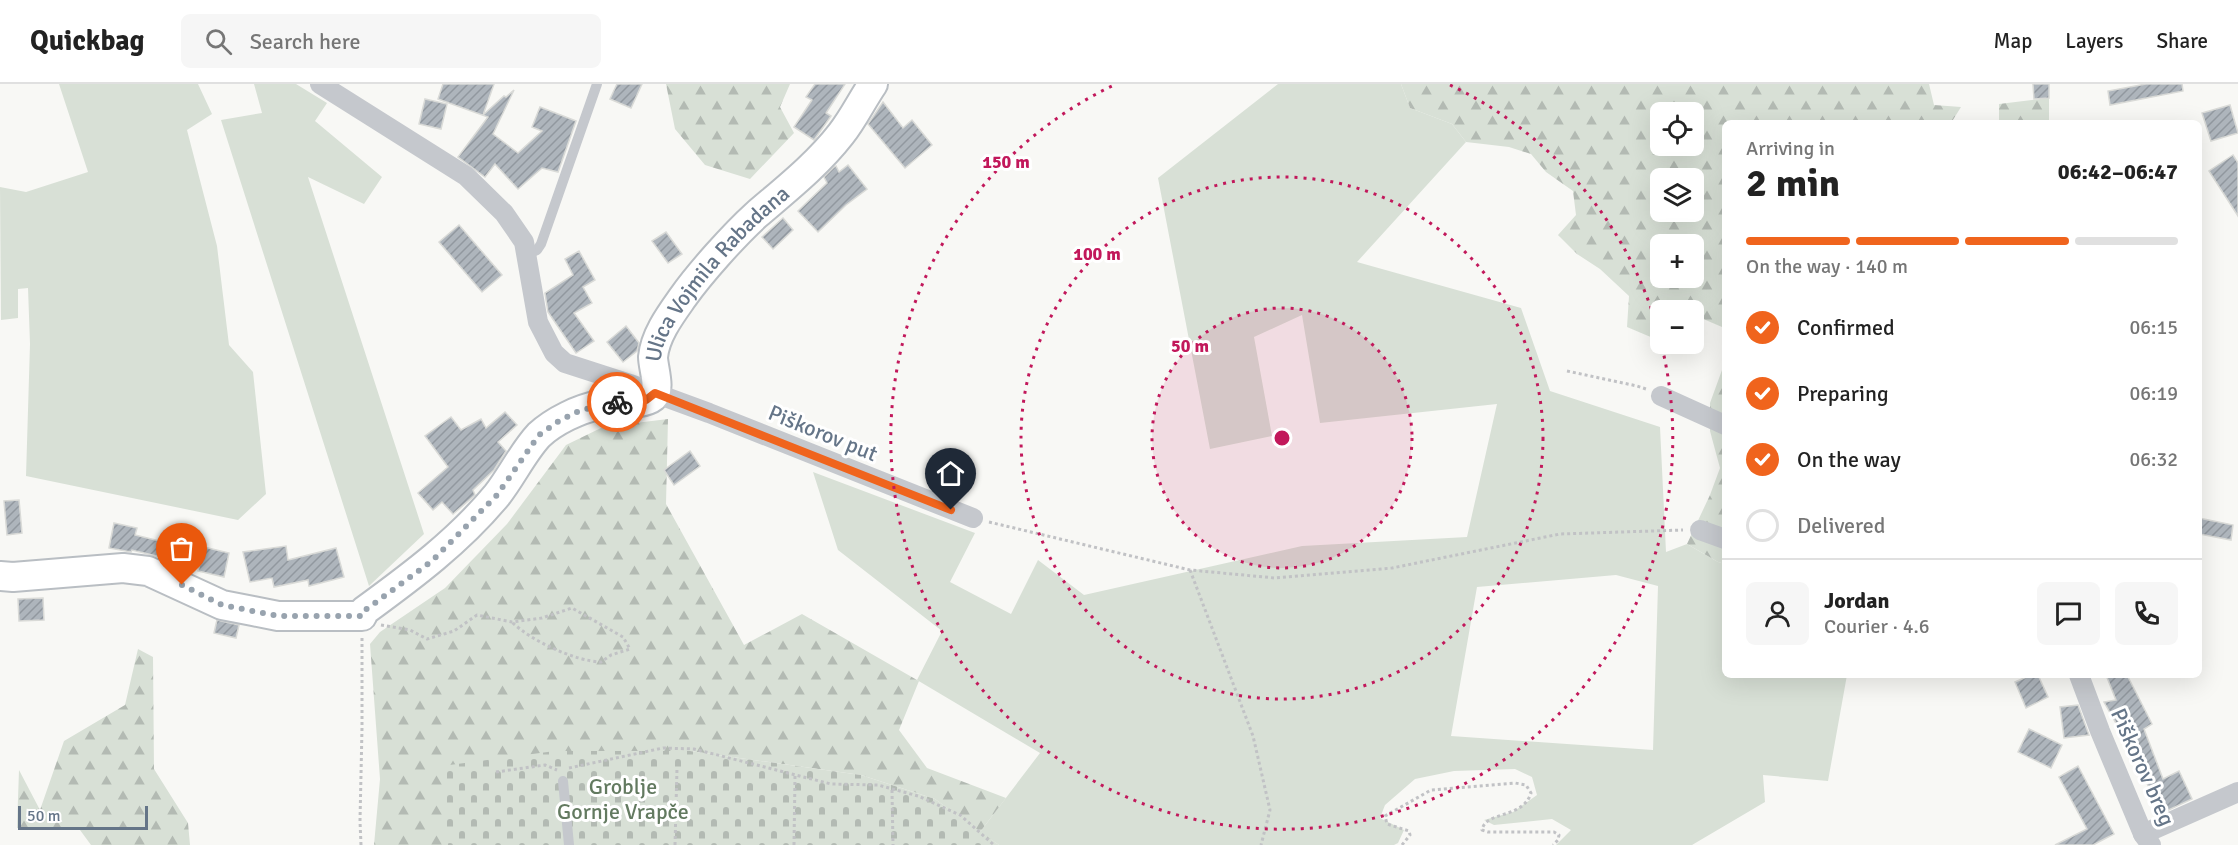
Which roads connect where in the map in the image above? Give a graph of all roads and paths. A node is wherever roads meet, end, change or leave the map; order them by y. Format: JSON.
{"nodes":[{"id":1,"x":320,"y":84,"type":"edge"},
{"id":2,"x":597,"y":84,"type":"edge"},
{"id":3,"x":873,"y":84,"type":"edge"},
{"id":4,"x":527,"y":254,"type":"junction"},
{"id":5,"x":1567,"y":371,"type":"dead end"},
{"id":6,"x":655,"y":393,"type":"junction"},
{"id":7,"x":1661,"y":396,"type":"joint"},
{"id":8,"x":1722,"y":424,"type":"edge"},
{"id":9,"x":973,"y":519,"type":"joint"},
{"id":10,"x":1700,"y":530,"type":"joint"},
{"id":11,"x":1722,"y":538,"type":"edge"},
{"id":12,"x":1190,"y":570,"type":"junction"},
{"id":13,"x":0,"y":576,"type":"edge"},
{"id":14,"x":362,"y":619,"type":"junction"},
{"id":15,"x":512,"y":622,"type":"junction"},
{"id":16,"x":2080,"y":679,"type":"edge"},
{"id":17,"x":677,"y":768,"type":"dead end"},
{"id":18,"x":496,"y":772,"type":"dead end"},
{"id":19,"x":795,"y":776,"type":"junction"},
{"id":20,"x":563,"y":780,"type":"dead end"},
{"id":21,"x":892,"y":789,"type":"junction"},
{"id":22,"x":2238,"y":792,"type":"edge"},
{"id":23,"x":2147,"y":840,"type":"edge"},
{"id":24,"x":361,"y":845,"type":"edge"},
{"id":25,"x":569,"y":845,"type":"edge"},
{"id":26,"x":675,"y":845,"type":"edge"},
{"id":27,"x":794,"y":845,"type":"edge"},
{"id":28,"x":893,"y":845,"type":"edge"},
{"id":29,"x":994,"y":845,"type":"edge"},
{"id":30,"x":1261,"y":845,"type":"edge"},
{"id":31,"x":1402,"y":845,"type":"edge"},
{"id":32,"x":1553,"y":845,"type":"edge"}],
"edges":[{"from":1,"to":4,"type":"street","name":"Piškorov put"},
{"from":2,"to":4,"type":"lane"},
{"from":3,"to":6,"type":"street","name":"Ulica Vojmila Rabadana"},
{"from":4,"to":6,"type":"street","name":"Piškorov put"},
{"from":5,"to":7,"type":"path"},
{"from":6,"to":9,"type":"street","name":"Piškorov put"},
{"from":6,"to":14,"type":"street","name":"Ulica Vojmila Rabadana"},
{"from":7,"to":8,"type":"street"},
{"from":9,"to":12,"type":"path"},
{"from":10,"to":11,"type":"street"},
{"from":10,"to":12,"type":"path"},
{"from":12,"to":30,"type":"path"},
{"from":13,"to":14,"type":"street"},
{"from":14,"to":15,"type":"path"},
{"from":14,"to":24,"type":"path"},
{"from":15,"to":15,"type":"path"},
{"from":16,"to":23,"type":"street","name":"Piškorov breg"},
{"from":17,"to":26,"type":"path"},
{"from":18,"to":19,"type":"path"},
{"from":19,"to":21,"type":"path"},
{"from":19,"to":27,"type":"path"},
{"from":20,"to":25,"type":"lane"},
{"from":21,"to":28,"type":"path"},
{"from":21,"to":29,"type":"path"},
{"from":22,"to":23,"type":"street"},
{"from":31,"to":32,"type":"path"}]}
